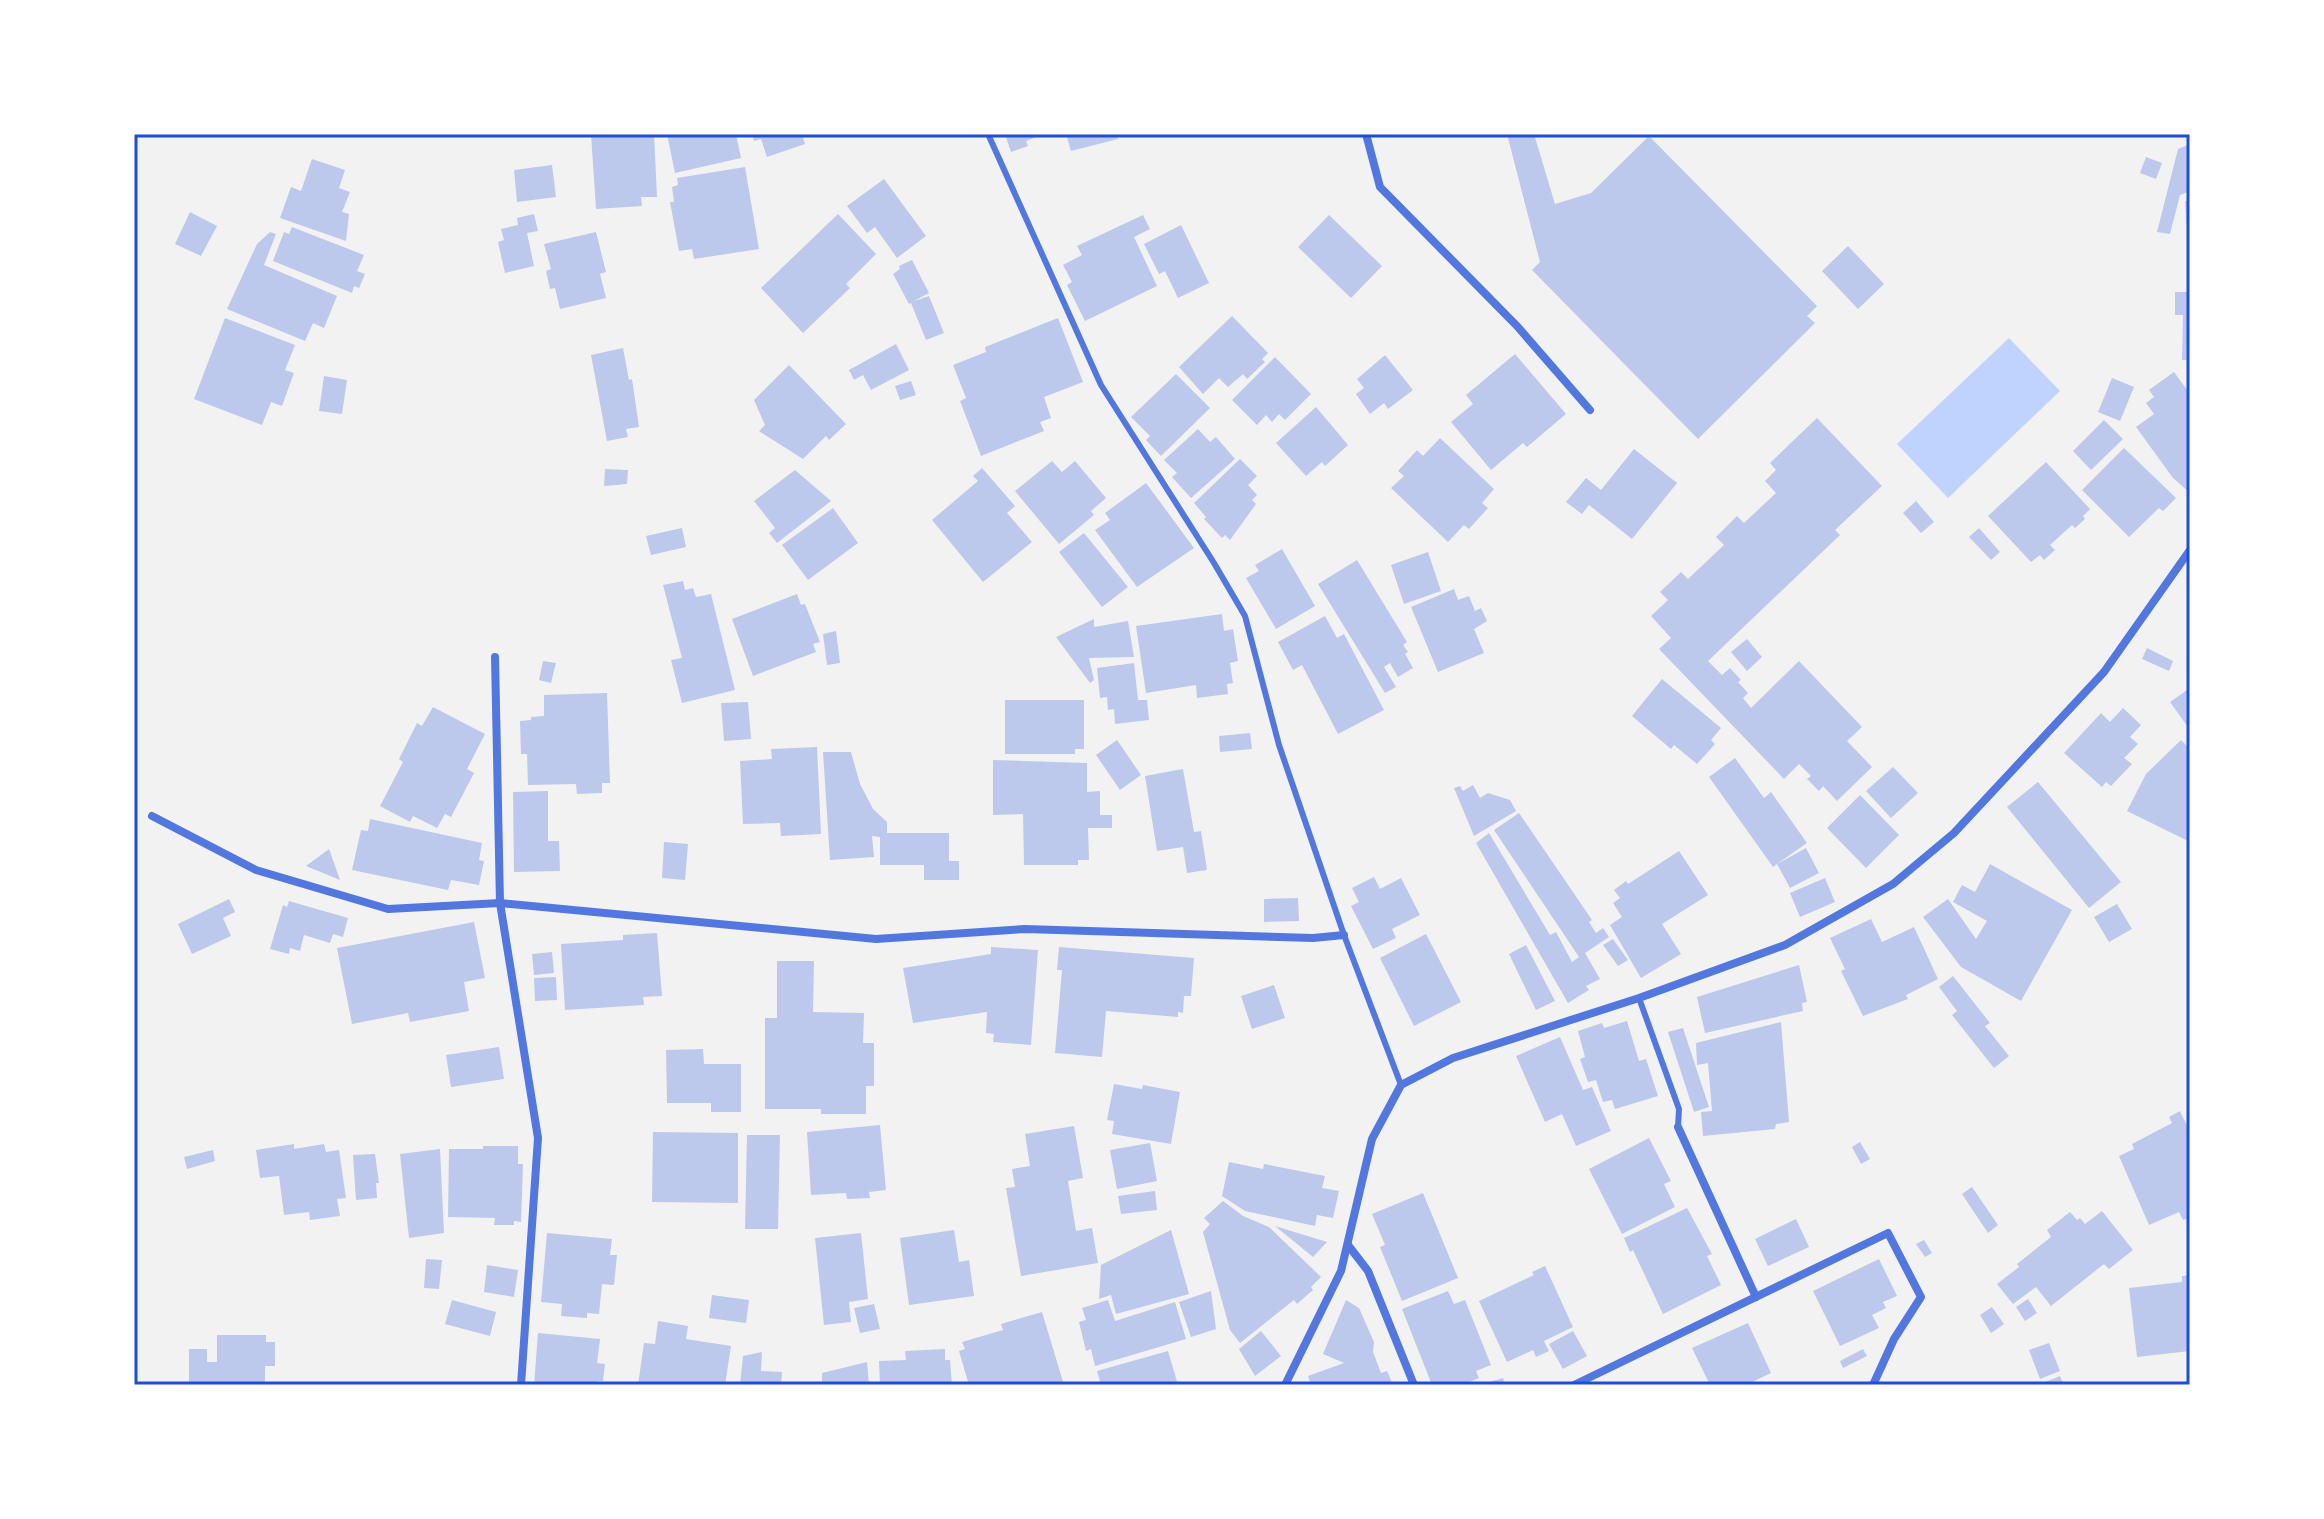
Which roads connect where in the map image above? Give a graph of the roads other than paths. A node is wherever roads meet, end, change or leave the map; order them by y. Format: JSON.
{"nodes":[{"id":1,"x":988,"y":134,"type":"edge"},
{"id":2,"x":1366,"y":134,"type":"edge"},
{"id":3,"x":1590,"y":410,"type":"dead end"},
{"id":4,"x":2190,"y":550,"type":"edge"},
{"id":5,"x":495,"y":657,"type":"dead end"},
{"id":6,"x":152,"y":816,"type":"dead end"},
{"id":7,"x":500,"y":903,"type":"junction"},
{"id":8,"x":1344,"y":935,"type":"junction"},
{"id":9,"x":1639,"y":998,"type":"junction"},
{"id":10,"x":1401,"y":1085,"type":"junction"},
{"id":11,"x":1678,"y":1127,"type":"joint"},
{"id":12,"x":1348,"y":1245,"type":"junction"},
{"id":13,"x":1756,"y":1297,"type":"junction"},
{"id":14,"x":521,"y":1385,"type":"edge"},
{"id":15,"x":1285,"y":1385,"type":"edge"},
{"id":16,"x":1414,"y":1385,"type":"edge"},
{"id":17,"x":1574,"y":1385,"type":"edge"},
{"id":18,"x":1873,"y":1385,"type":"edge"}],
"edges":[{"from":1,"to":8,"type":"lane"},
{"from":2,"to":3,"type":"street"},
{"from":4,"to":9,"type":"street"},
{"from":5,"to":7,"type":"street"},
{"from":6,"to":7,"type":"street"},
{"from":7,"to":8,"type":"street"},
{"from":7,"to":14,"type":"street"},
{"from":8,"to":10,"type":"lane"},
{"from":9,"to":10,"type":"street"},
{"from":9,"to":11,"type":"lane"},
{"from":10,"to":12,"type":"street"},
{"from":11,"to":13,"type":"street"},
{"from":12,"to":15,"type":"street"},
{"from":12,"to":16,"type":"street"},
{"from":13,"to":17,"type":"street"},
{"from":13,"to":18,"type":"street"}]}
